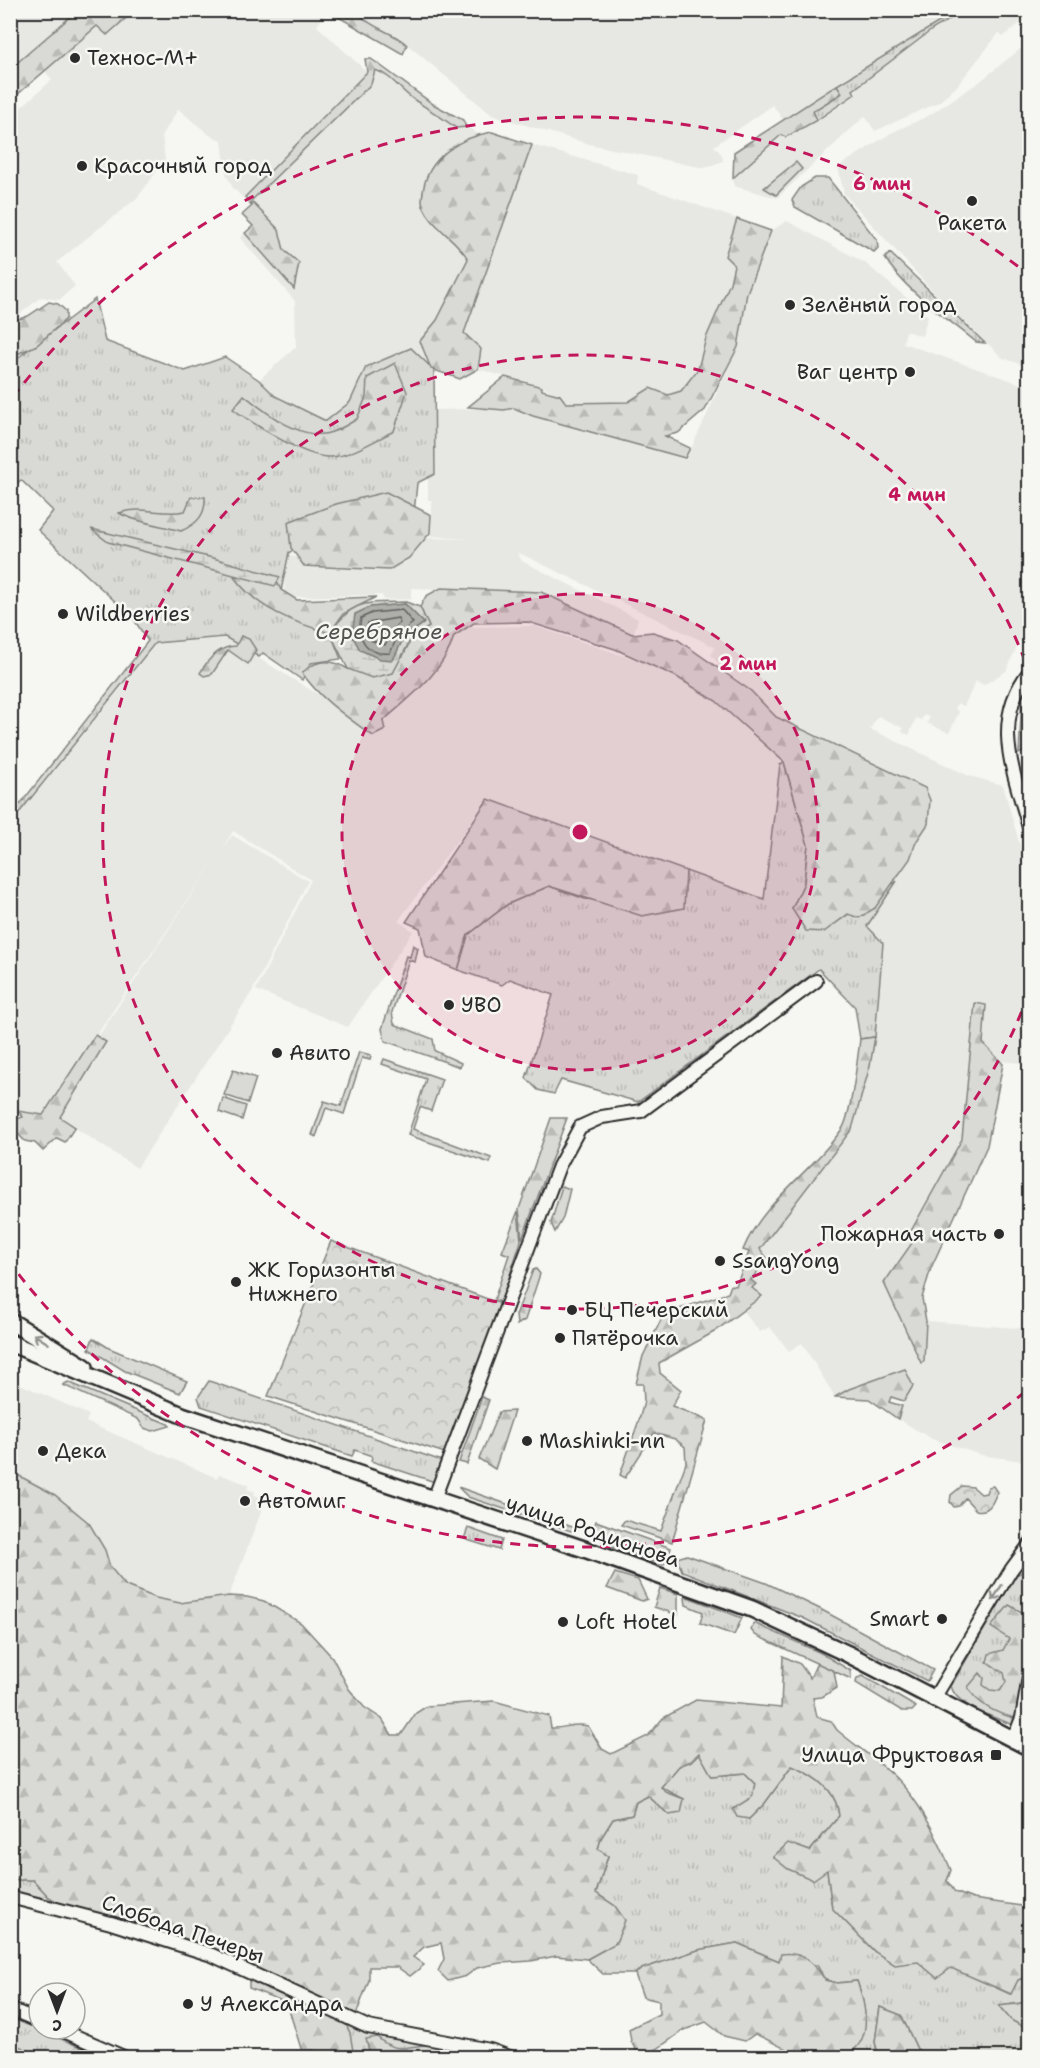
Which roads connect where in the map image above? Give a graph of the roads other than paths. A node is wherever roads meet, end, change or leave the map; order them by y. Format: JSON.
{"nodes":[{"id":1,"x":1029,"y":671,"type":"edge"},
{"id":2,"x":1029,"y":831,"type":"edge"},
{"id":3,"x":816,"y":981,"type":"dead end"},
{"id":4,"x":10,"y":1320,"type":"edge"},
{"id":5,"x":10,"y":1343,"type":"edge"},
{"id":6,"x":126,"y":1392,"type":"junction"},
{"id":7,"x":434,"y":1499,"type":"junction"},
{"id":8,"x":1029,"y":1544,"type":"edge"},
{"id":9,"x":1016,"y":1563,"type":"junction"},
{"id":10,"x":1029,"y":1564,"type":"edge"},
{"id":11,"x":1029,"y":1671,"type":"edge"},
{"id":12,"x":933,"y":1700,"type":"junction"},
{"id":13,"x":1012,"y":1741,"type":"junction"},
{"id":14,"x":1029,"y":1748,"type":"edge"},
{"id":15,"x":10,"y":1897,"type":"edge"},
{"id":16,"x":10,"y":2008,"type":"edge"},
{"id":17,"x":27,"y":2016,"type":"edge"},
{"id":18,"x":87,"y":2041,"type":"edge"},
{"id":19,"x":126,"y":2058,"type":"edge"},
{"id":20,"x":512,"y":2058,"type":"edge"}],
"edges":[{"from":1,"to":2,"type":"street"},
{"from":3,"to":7,"type":"street"},
{"from":6,"to":4,"type":"main road","name":"улица Родионова","one_way":true},
{"from":5,"to":6,"type":"main road","name":"улица Родионова"},
{"from":6,"to":7,"type":"main road","name":"улица Родионова"},
{"from":7,"to":12,"type":"main road","name":"улица Родионова"},
{"from":8,"to":9,"type":"street"},
{"from":9,"to":10,"type":"street"},
{"from":9,"to":12,"type":"street","one_way":true},
{"from":11,"to":13,"type":"street"},
{"from":12,"to":13,"type":"main road","name":"улица Родионова"},
{"from":13,"to":14,"type":"main road","name":"улица Родионова"},
{"from":15,"to":20,"type":"street","name":"Слобода Печеры"},
{"from":16,"to":17,"type":"street"},
{"from":18,"to":19,"type":"street"}]}
